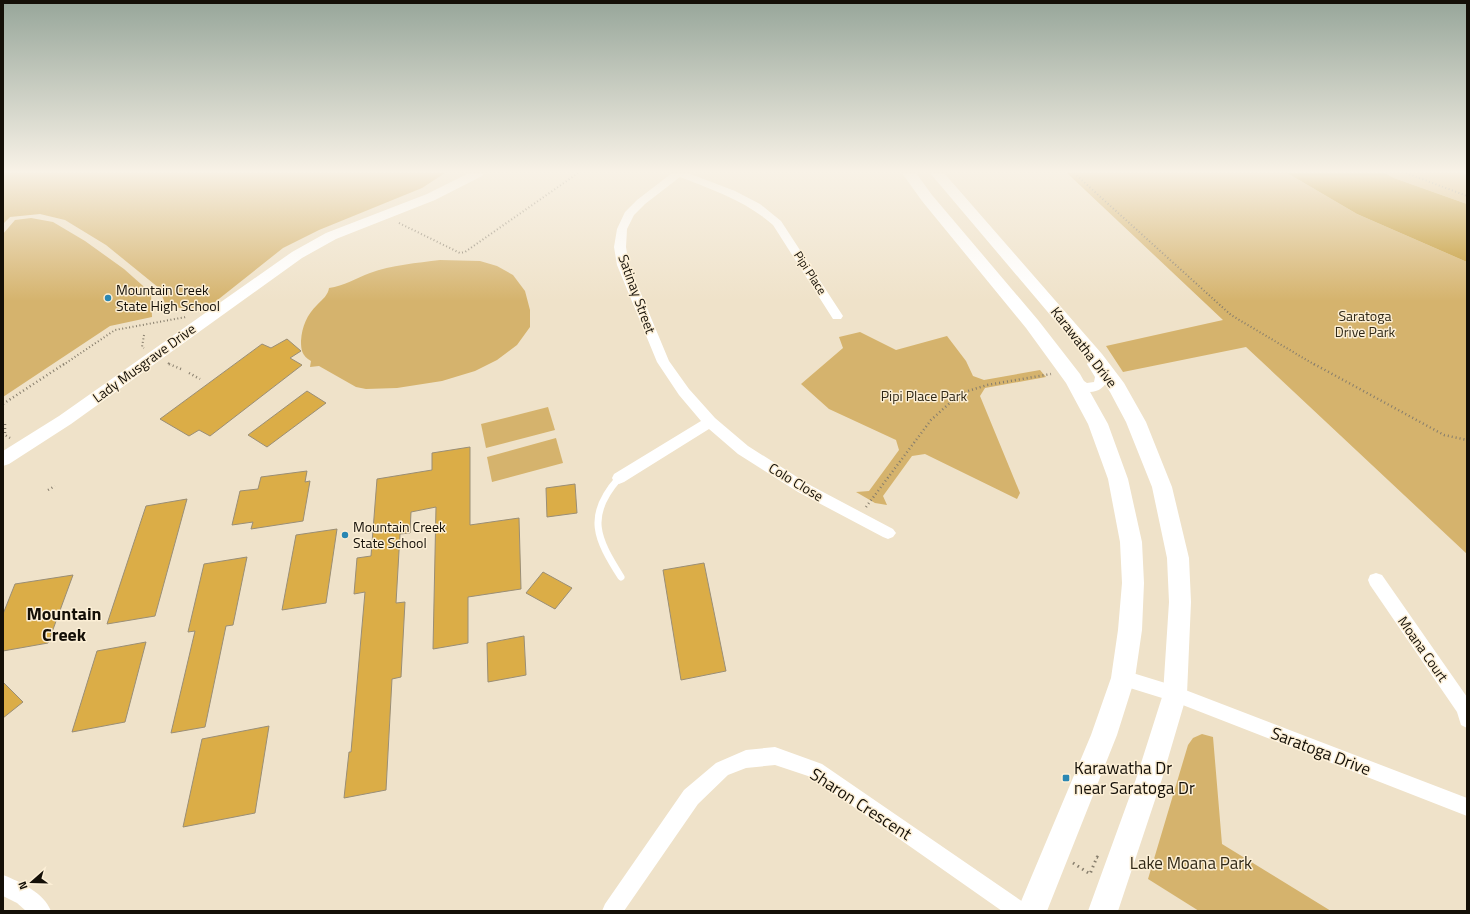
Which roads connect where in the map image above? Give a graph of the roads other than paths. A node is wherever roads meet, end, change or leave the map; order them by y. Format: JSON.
{"nodes":[{"id":1,"x":383,"y":216,"type":"edge"},
{"id":2,"x":628,"y":216,"type":"edge"},
{"id":3,"x":770,"y":216,"type":"edge"},
{"id":4,"x":942,"y":216,"type":"edge"},
{"id":5,"x":973,"y":216,"type":"edge"},
{"id":6,"x":837,"y":316,"type":"dead end"},
{"id":7,"x":1073,"y":331,"type":"junction"},
{"id":8,"x":1065,"y":376,"type":"junction"},
{"id":9,"x":710,"y":422,"type":"junction"},
{"id":10,"x":3,"y":459,"type":"edge"},
{"id":11,"x":619,"y":478,"type":"joint"},
{"id":12,"x":888,"y":533,"type":"dead end"},
{"id":13,"x":621,"y":577,"type":"dead end"},
{"id":14,"x":1376,"y":580,"type":"dead end"},
{"id":15,"x":1123,"y":678,"type":"junction"},
{"id":16,"x":1175,"y":694,"type":"junction"},
{"id":17,"x":1467,"y":719,"type":"edge"},
{"id":18,"x":1467,"y":807,"type":"edge"},
{"id":19,"x":3,"y":886,"type":"edge"},
{"id":20,"x":41,"y":911,"type":"edge"},
{"id":21,"x":612,"y":911,"type":"edge"},
{"id":22,"x":1019,"y":911,"type":"edge"},
{"id":23,"x":1032,"y":911,"type":"edge"},
{"id":24,"x":1103,"y":911,"type":"edge"}],
"edges":[{"from":1,"to":10,"type":"street","name":"Lady Musgrave Drive"},
{"from":2,"to":9,"type":"street","name":"Satinay Street"},
{"from":3,"to":6,"type":"street","name":"Pipi Place"},
{"from":4,"to":8,"type":"main road","name":"Karawatha Drive"},
{"from":5,"to":7,"type":"main road","name":"Karawatha Drive"},
{"from":7,"to":8,"type":"street"},
{"from":7,"to":16,"type":"main road","name":"Karawatha Drive"},
{"from":8,"to":15,"type":"main road","name":"Karawatha Drive"},
{"from":9,"to":11,"type":"street"},
{"from":9,"to":12,"type":"street","name":"Colo Close"},
{"from":11,"to":13,"type":"lane"},
{"from":14,"to":17,"type":"street","name":"Moana Court"},
{"from":15,"to":16,"type":"street"},
{"from":15,"to":23,"type":"main road","name":"Karawatha Drive"},
{"from":16,"to":18,"type":"street","name":"Saratoga Drive"},
{"from":16,"to":24,"type":"main road","name":"Karawatha Drive"},
{"from":19,"to":20,"type":"street"},
{"from":21,"to":22,"type":"street","name":"Sharon Crescent"}]}
